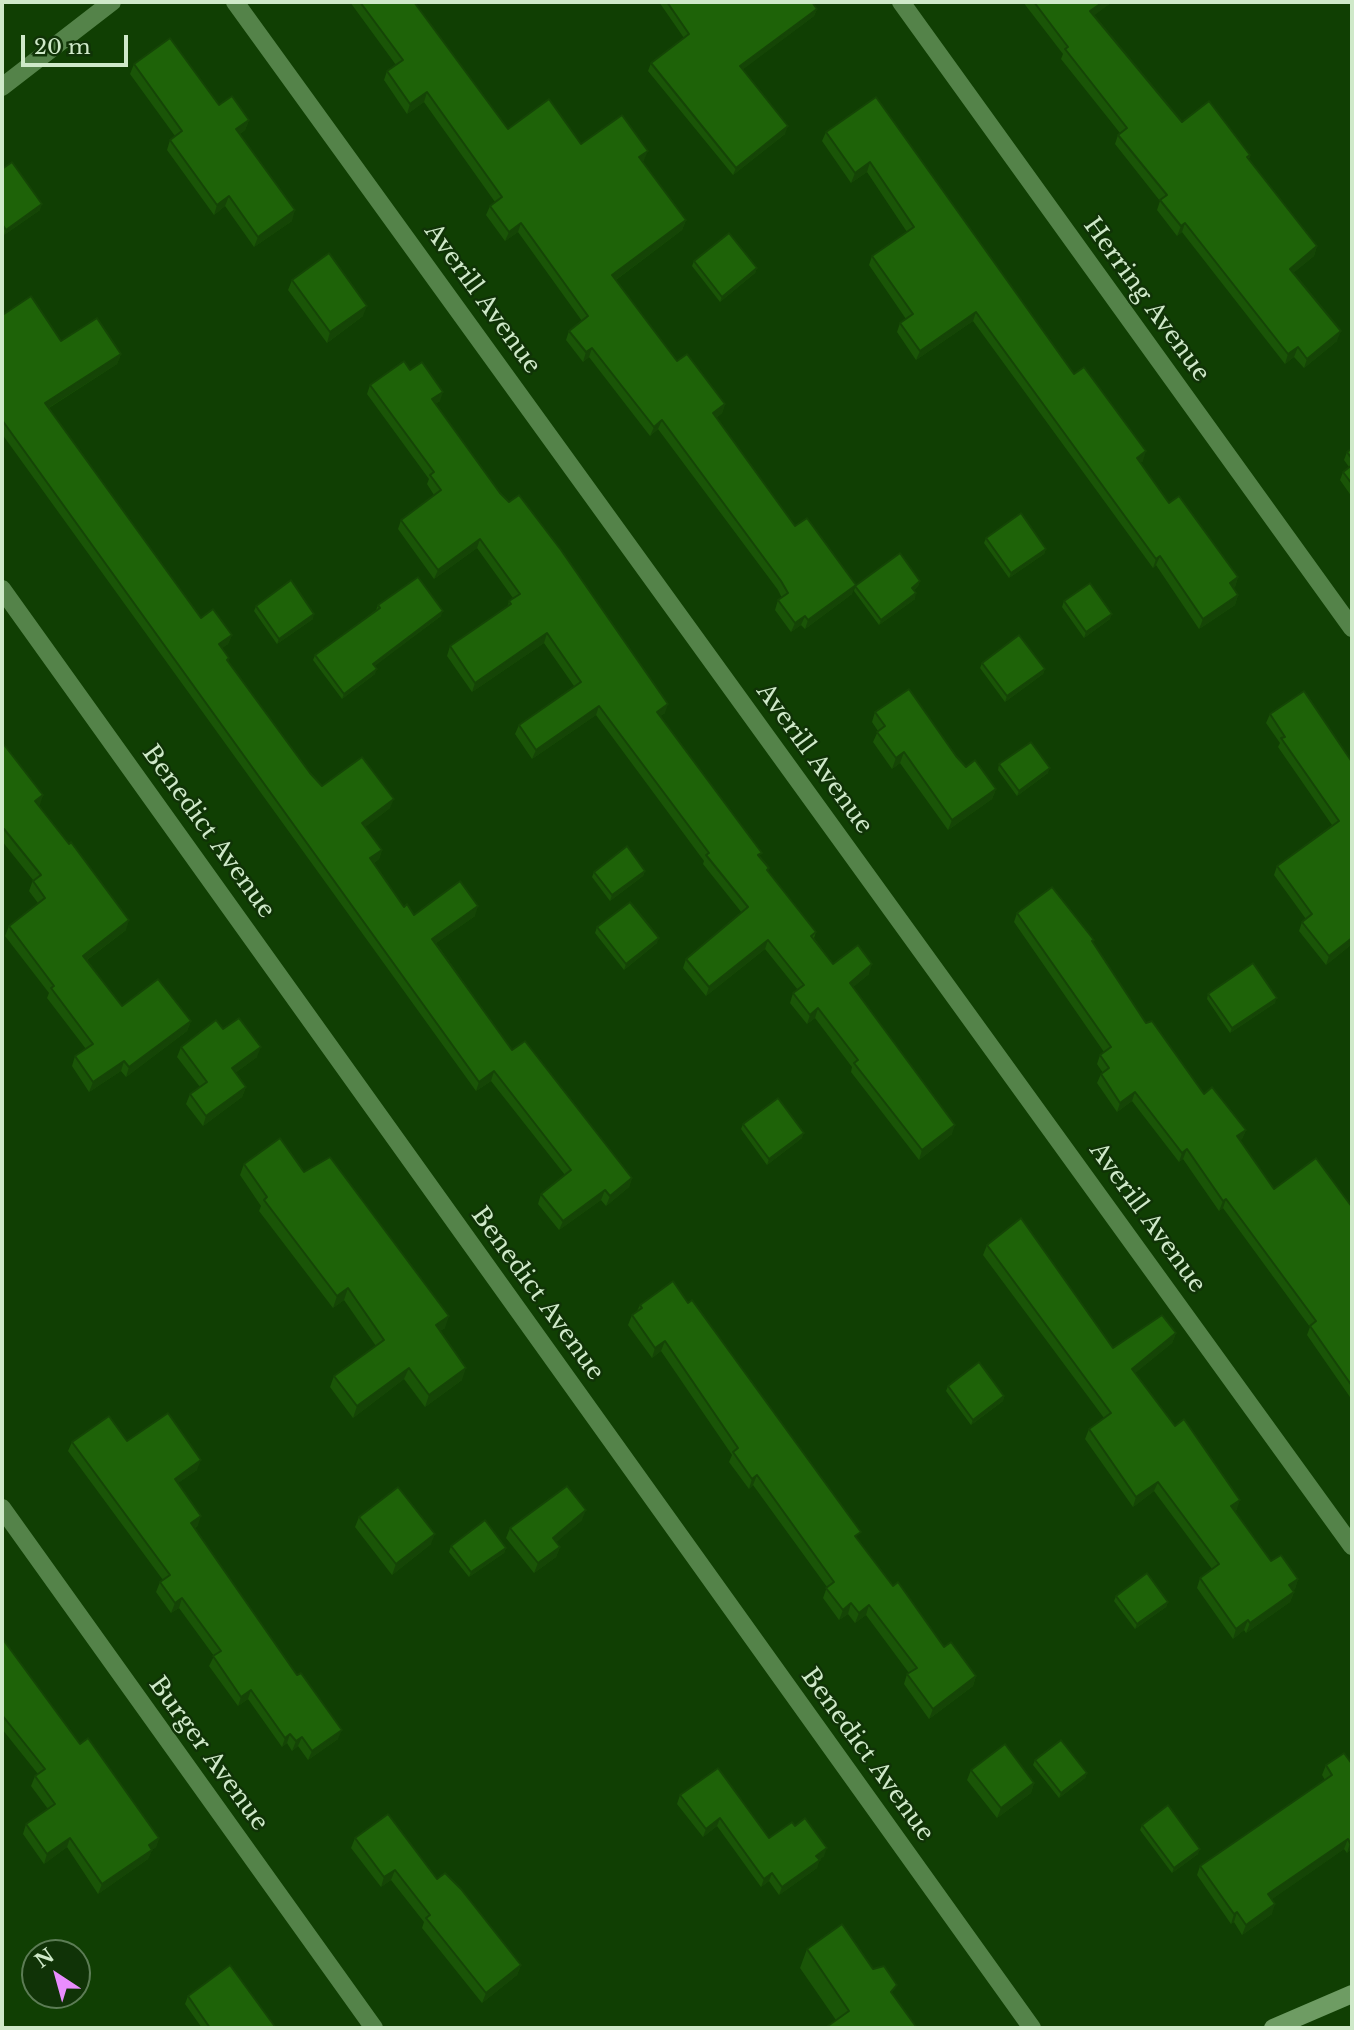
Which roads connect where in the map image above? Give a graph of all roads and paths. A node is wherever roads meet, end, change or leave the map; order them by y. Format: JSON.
{"nodes":[{"id":1,"x":112,"y":2,"type":"edge"},
{"id":2,"x":234,"y":2,"type":"edge"},
{"id":3,"x":901,"y":2,"type":"edge"},
{"id":4,"x":2,"y":87,"type":"edge"},
{"id":5,"x":2,"y":589,"type":"edge"},
{"id":6,"x":1352,"y":628,"type":"edge"},
{"id":7,"x":2,"y":1508,"type":"edge"},
{"id":8,"x":1352,"y":1546,"type":"edge"},
{"id":9,"x":1352,"y":1994,"type":"edge"},
{"id":10,"x":374,"y":2028,"type":"edge"},
{"id":11,"x":1032,"y":2028,"type":"edge"},
{"id":12,"x":1273,"y":2028,"type":"edge"}],
"edges":[{"from":1,"to":4,"type":"street"},
{"from":2,"to":8,"type":"street","name":"Averill Avenue"},
{"from":3,"to":6,"type":"street","name":"Herring Avenue"},
{"from":5,"to":11,"type":"street","name":"Benedict Avenue"},
{"from":7,"to":10,"type":"street","name":"Burger Avenue"},
{"from":9,"to":12,"type":"main road"}]}
